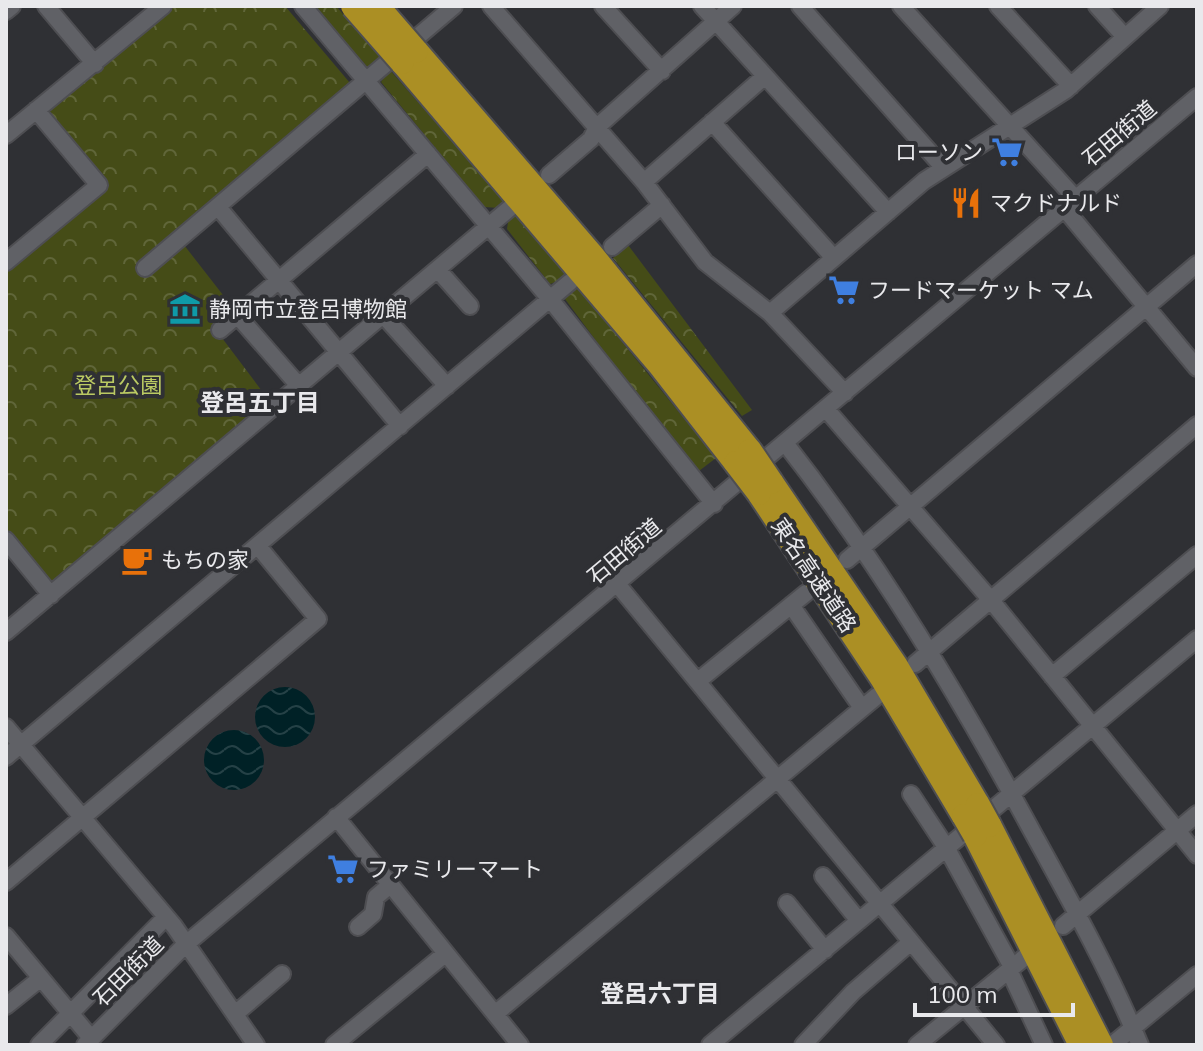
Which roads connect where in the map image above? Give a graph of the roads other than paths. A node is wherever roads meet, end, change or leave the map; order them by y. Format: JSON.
{"nodes":[{"id":1,"x":12,"y":6,"type":"edge"},
{"id":2,"x":46,"y":6,"type":"edge"},
{"id":3,"x":163,"y":6,"type":"edge"},
{"id":4,"x":303,"y":6,"type":"edge"},
{"id":5,"x":353,"y":6,"type":"edge"},
{"id":6,"x":377,"y":6,"type":"edge"},
{"id":7,"x":454,"y":6,"type":"edge"},
{"id":8,"x":491,"y":6,"type":"edge"},
{"id":9,"x":603,"y":6,"type":"edge"},
{"id":10,"x":702,"y":6,"type":"edge"},
{"id":11,"x":733,"y":6,"type":"edge"},
{"id":12,"x":800,"y":6,"type":"edge"},
{"id":13,"x":901,"y":6,"type":"edge"},
{"id":14,"x":998,"y":6,"type":"edge"},
{"id":15,"x":1097,"y":6,"type":"edge"},
{"id":16,"x":1160,"y":6,"type":"edge"},
{"id":17,"x":6,"y":11,"type":"edge"},
{"id":18,"x":716,"y":21,"type":"junction"},
{"id":19,"x":1125,"y":37,"type":"junction"},
{"id":20,"x":409,"y":56,"type":"junction"},
{"id":21,"x":95,"y":64,"type":"junction"},
{"id":22,"x":662,"y":71,"type":"junction"},
{"id":23,"x":765,"y":76,"type":"junction"},
{"id":24,"x":365,"y":80,"type":"junction"},
{"id":25,"x":1071,"y":86,"type":"junction"},
{"id":26,"x":1197,"y":97,"type":"edge"},
{"id":27,"x":36,"y":110,"type":"junction"},
{"id":28,"x":712,"y":122,"type":"junction"},
{"id":29,"x":1012,"y":126,"type":"junction"},
{"id":30,"x":597,"y":127,"type":"junction"},
{"id":31,"x":6,"y":135,"type":"edge"},
{"id":32,"x":428,"y":154,"type":"junction"},
{"id":33,"x":943,"y":167,"type":"junction"},
{"id":34,"x":549,"y":175,"type":"dead end"},
{"id":35,"x":644,"y":182,"type":"junction"},
{"id":36,"x":1069,"y":203,"type":"junction"},
{"id":37,"x":662,"y":205,"type":"junction"},
{"id":38,"x":218,"y":207,"type":"junction"},
{"id":39,"x":510,"y":208,"type":"dead end"},
{"id":40,"x":888,"y":212,"type":"junction"},
{"id":41,"x":489,"y":227,"type":"junction"},
{"id":42,"x":612,"y":247,"type":"dead end"},
{"id":43,"x":9,"y":254,"type":"edge"},
{"id":44,"x":834,"y":258,"type":"junction"},
{"id":45,"x":1197,"y":264,"type":"edge"},
{"id":46,"x":145,"y":268,"type":"dead end"},
{"id":47,"x":438,"y":270,"type":"junction"},
{"id":48,"x":277,"y":281,"type":"junction"},
{"id":49,"x":570,"y":282,"type":"dead end"},
{"id":50,"x":550,"y":299,"type":"junction"},
{"id":51,"x":470,"y":306,"type":"dead end"},
{"id":52,"x":1147,"y":307,"type":"junction"},
{"id":53,"x":770,"y":313,"type":"junction"},
{"id":54,"x":237,"y":315,"type":"junction"},
{"id":55,"x":384,"y":316,"type":"junction"},
{"id":56,"x":220,"y":330,"type":"dead end"},
{"id":57,"x":338,"y":355,"type":"junction"},
{"id":58,"x":1197,"y":368,"type":"edge"},
{"id":59,"x":447,"y":386,"type":"junction"},
{"id":60,"x":300,"y":387,"type":"junction"},
{"id":61,"x":845,"y":393,"type":"junction"},
{"id":62,"x":826,"y":409,"type":"junction"},
{"id":63,"x":1197,"y":425,"type":"edge"},
{"id":64,"x":400,"y":426,"type":"junction"},
{"id":65,"x":785,"y":443,"type":"junction"},
{"id":66,"x":714,"y":504,"type":"junction"},
{"id":67,"x":909,"y":504,"type":"junction"},
{"id":68,"x":6,"y":540,"type":"edge"},
{"id":69,"x":258,"y":546,"type":"junction"},
{"id":70,"x":861,"y":548,"type":"junction"},
{"id":71,"x":1197,"y":555,"type":"edge"},
{"id":72,"x":847,"y":560,"type":"dead end"},
{"id":73,"x":618,"y":585,"type":"junction"},
{"id":74,"x":806,"y":593,"type":"dead end"},
{"id":75,"x":51,"y":595,"type":"junction"},
{"id":76,"x":990,"y":599,"type":"junction"},
{"id":77,"x":791,"y":605,"type":"junction"},
{"id":78,"x":6,"y":632,"type":"edge"},
{"id":79,"x":1197,"y":639,"type":"edge"},
{"id":80,"x":929,"y":651,"type":"junction"},
{"id":81,"x":915,"y":664,"type":"dead end"},
{"id":82,"x":1052,"y":676,"type":"junction"},
{"id":83,"x":698,"y":681,"type":"junction"},
{"id":84,"x":877,"y":696,"type":"dead end"},
{"id":85,"x":862,"y":708,"type":"junction"},
{"id":86,"x":6,"y":727,"type":"edge"},
{"id":87,"x":1092,"y":727,"type":"junction"},
{"id":88,"x":21,"y":744,"type":"junction"},
{"id":89,"x":6,"y":757,"type":"edge"},
{"id":90,"x":778,"y":776,"type":"junction"},
{"id":91,"x":1011,"y":793,"type":"junction"},
{"id":92,"x":911,"y":794,"type":"dead end"},
{"id":93,"x":1197,"y":814,"type":"edge"},
{"id":94,"x":85,"y":817,"type":"junction"},
{"id":95,"x":336,"y":817,"type":"junction"},
{"id":96,"x":1176,"y":831,"type":"junction"},
{"id":97,"x":946,"y":847,"type":"junction"},
{"id":98,"x":1197,"y":855,"type":"edge"},
{"id":99,"x":823,"y":876,"type":"dead end"},
{"id":100,"x":6,"y":882,"type":"edge"},
{"id":101,"x":389,"y":886,"type":"junction"},
{"id":102,"x":787,"y":903,"type":"dead end"},
{"id":103,"x":879,"y":904,"type":"junction"},
{"id":104,"x":166,"y":917,"type":"junction"},
{"id":105,"x":1070,"y":920,"type":"junction"},
{"id":106,"x":859,"y":921,"type":"junction"},
{"id":107,"x":358,"y":927,"type":"dead end"},
{"id":108,"x":6,"y":936,"type":"edge"},
{"id":109,"x":911,"y":942,"type":"junction"},
{"id":110,"x":186,"y":944,"type":"junction"},
{"id":111,"x":825,"y":950,"type":"junction"},
{"id":112,"x":445,"y":954,"type":"junction"},
{"id":113,"x":1015,"y":965,"type":"junction"},
{"id":114,"x":282,"y":974,"type":"dead end"},
{"id":115,"x":1197,"y":975,"type":"edge"},
{"id":116,"x":41,"y":978,"type":"junction"},
{"id":117,"x":6,"y":1006,"type":"edge"},
{"id":118,"x":964,"y":1007,"type":"junction"},
{"id":119,"x":71,"y":1014,"type":"junction"},
{"id":120,"x":235,"y":1014,"type":"junction"},
{"id":121,"x":495,"y":1014,"type":"junction"},
{"id":122,"x":1133,"y":1028,"type":"junction"},
{"id":123,"x":1088,"y":1039,"type":"edge"},
{"id":124,"x":88,"y":1042,"type":"edge"},
{"id":125,"x":39,"y":1045,"type":"edge"},
{"id":126,"x":256,"y":1045,"type":"edge"},
{"id":127,"x":334,"y":1045,"type":"edge"},
{"id":128,"x":520,"y":1045,"type":"edge"},
{"id":129,"x":710,"y":1045,"type":"edge"},
{"id":130,"x":803,"y":1045,"type":"edge"},
{"id":131,"x":917,"y":1045,"type":"edge"},
{"id":132,"x":996,"y":1045,"type":"edge"},
{"id":133,"x":1044,"y":1045,"type":"edge"},
{"id":134,"x":1112,"y":1045,"type":"edge"},
{"id":135,"x":1140,"y":1045,"type":"edge"}],
"edges":[{"from":1,"to":17,"type":"street"},
{"from":2,"to":21,"type":"street"},
{"from":3,"to":21,"type":"street"},
{"from":4,"to":24,"type":"street"},
{"from":5,"to":20,"type":"highway","name":"東名高速道路","bridge":true},
{"from":6,"to":20,"type":"highway","name":"東名高速道路","bridge":true},
{"from":7,"to":24,"type":"street"},
{"from":8,"to":30,"type":"street"},
{"from":9,"to":22,"type":"street"},
{"from":10,"to":18,"type":"street"},
{"from":11,"to":18,"type":"street"},
{"from":12,"to":33,"type":"street"},
{"from":13,"to":29,"type":"street"},
{"from":14,"to":25,"type":"street"},
{"from":15,"to":19,"type":"street"},
{"from":16,"to":19,"type":"street"},
{"from":18,"to":22,"type":"street"},
{"from":18,"to":23,"type":"street"},
{"from":19,"to":25,"type":"street"},
{"from":20,"to":123,"type":"highway","name":"東名高速道路","bridge":true},
{"from":21,"to":27,"type":"street"},
{"from":22,"to":30,"type":"street"},
{"from":23,"to":28,"type":"street"},
{"from":23,"to":40,"type":"street"},
{"from":24,"to":32,"type":"street"},
{"from":24,"to":38,"type":"street"},
{"from":25,"to":29,"type":"street"},
{"from":26,"to":36,"type":"street","name":"石田街道"},
{"from":27,"to":31,"type":"street"},
{"from":27,"to":43,"type":"street"},
{"from":28,"to":35,"type":"street"},
{"from":28,"to":44,"type":"street"},
{"from":29,"to":33,"type":"street"},
{"from":29,"to":36,"type":"street"},
{"from":30,"to":34,"type":"street"},
{"from":30,"to":35,"type":"street"},
{"from":32,"to":41,"type":"street"},
{"from":32,"to":48,"type":"street"},
{"from":33,"to":40,"type":"street"},
{"from":35,"to":37,"type":"street"},
{"from":36,"to":52,"type":"street"},
{"from":36,"to":61,"type":"street","name":"石田街道"},
{"from":37,"to":42,"type":"street"},
{"from":37,"to":53,"type":"street"},
{"from":38,"to":46,"type":"street"},
{"from":38,"to":48,"type":"street"},
{"from":39,"to":41,"type":"street"},
{"from":40,"to":44,"type":"street"},
{"from":41,"to":47,"type":"street"},
{"from":41,"to":50,"type":"street"},
{"from":44,"to":53,"type":"street"},
{"from":45,"to":52,"type":"street"},
{"from":47,"to":51,"type":"street"},
{"from":47,"to":55,"type":"street"},
{"from":48,"to":54,"type":"street"},
{"from":48,"to":57,"type":"street"},
{"from":49,"to":50,"type":"street"},
{"from":50,"to":59,"type":"street"},
{"from":50,"to":66,"type":"street"},
{"from":52,"to":58,"type":"street"},
{"from":52,"to":67,"type":"street"},
{"from":53,"to":61,"type":"street"},
{"from":54,"to":56,"type":"street"},
{"from":54,"to":60,"type":"street"},
{"from":55,"to":57,"type":"street"},
{"from":55,"to":59,"type":"street"},
{"from":57,"to":60,"type":"street"},
{"from":57,"to":64,"type":"street"},
{"from":59,"to":64,"type":"street"},
{"from":60,"to":75,"type":"street"},
{"from":61,"to":62,"type":"street","name":"石田街道"},
{"from":62,"to":65,"type":"street","name":"石田街道"},
{"from":62,"to":67,"type":"street"},
{"from":63,"to":76,"type":"street"},
{"from":64,"to":69,"type":"street"},
{"from":65,"to":66,"type":"street","name":"石田街道"},
{"from":65,"to":70,"type":"street"},
{"from":66,"to":73,"type":"street","name":"石田街道"},
{"from":67,"to":70,"type":"street"},
{"from":67,"to":76,"type":"street"},
{"from":68,"to":75,"type":"street"},
{"from":69,"to":88,"type":"street"},
{"from":69,"to":94,"type":"street"},
{"from":70,"to":72,"type":"street"},
{"from":70,"to":80,"type":"street"},
{"from":71,"to":82,"type":"street"},
{"from":73,"to":83,"type":"street"},
{"from":73,"to":95,"type":"street","name":"石田街道"},
{"from":74,"to":77,"type":"street"},
{"from":75,"to":78,"type":"street"},
{"from":76,"to":80,"type":"street"},
{"from":76,"to":82,"type":"street"},
{"from":77,"to":83,"type":"street"},
{"from":77,"to":85,"type":"street"},
{"from":79,"to":87,"type":"street"},
{"from":80,"to":81,"type":"street"},
{"from":80,"to":91,"type":"street"},
{"from":82,"to":87,"type":"street"},
{"from":83,"to":90,"type":"street"},
{"from":84,"to":85,"type":"street"},
{"from":85,"to":90,"type":"street"},
{"from":86,"to":88,"type":"street"},
{"from":87,"to":91,"type":"street"},
{"from":87,"to":96,"type":"street"},
{"from":88,"to":89,"type":"street"},
{"from":88,"to":94,"type":"street"},
{"from":90,"to":103,"type":"street"},
{"from":90,"to":121,"type":"street"},
{"from":91,"to":97,"type":"street"},
{"from":91,"to":105,"type":"street"},
{"from":92,"to":97,"type":"street"},
{"from":93,"to":96,"type":"street"},
{"from":94,"to":100,"type":"street"},
{"from":94,"to":104,"type":"street"},
{"from":95,"to":101,"type":"street"},
{"from":95,"to":110,"type":"street","name":"石田街道"},
{"from":96,"to":98,"type":"street"},
{"from":96,"to":105,"type":"street"},
{"from":97,"to":103,"type":"street"},
{"from":97,"to":113,"type":"street"},
{"from":99,"to":106,"type":"street"},
{"from":101,"to":107,"type":"street"},
{"from":101,"to":112,"type":"street"},
{"from":102,"to":111,"type":"street"},
{"from":103,"to":106,"type":"street"},
{"from":103,"to":109,"type":"street"},
{"from":104,"to":110,"type":"street"},
{"from":104,"to":119,"type":"street"},
{"from":105,"to":122,"type":"street"},
{"from":106,"to":111,"type":"street"},
{"from":108,"to":116,"type":"street"},
{"from":109,"to":118,"type":"street"},
{"from":109,"to":130,"type":"street"},
{"from":110,"to":120,"type":"street"},
{"from":110,"to":124,"type":"street","name":"石田街道"},
{"from":111,"to":129,"type":"street"},
{"from":112,"to":121,"type":"street"},
{"from":112,"to":127,"type":"street"},
{"from":113,"to":118,"type":"street"},
{"from":113,"to":133,"type":"street"},
{"from":114,"to":120,"type":"street"},
{"from":115,"to":122,"type":"street"},
{"from":116,"to":117,"type":"street"},
{"from":116,"to":119,"type":"street"},
{"from":118,"to":131,"type":"street"},
{"from":118,"to":132,"type":"street"},
{"from":119,"to":124,"type":"street"},
{"from":119,"to":125,"type":"street"},
{"from":120,"to":126,"type":"street"},
{"from":121,"to":128,"type":"street"},
{"from":122,"to":134,"type":"street"},
{"from":122,"to":135,"type":"street"}]}
